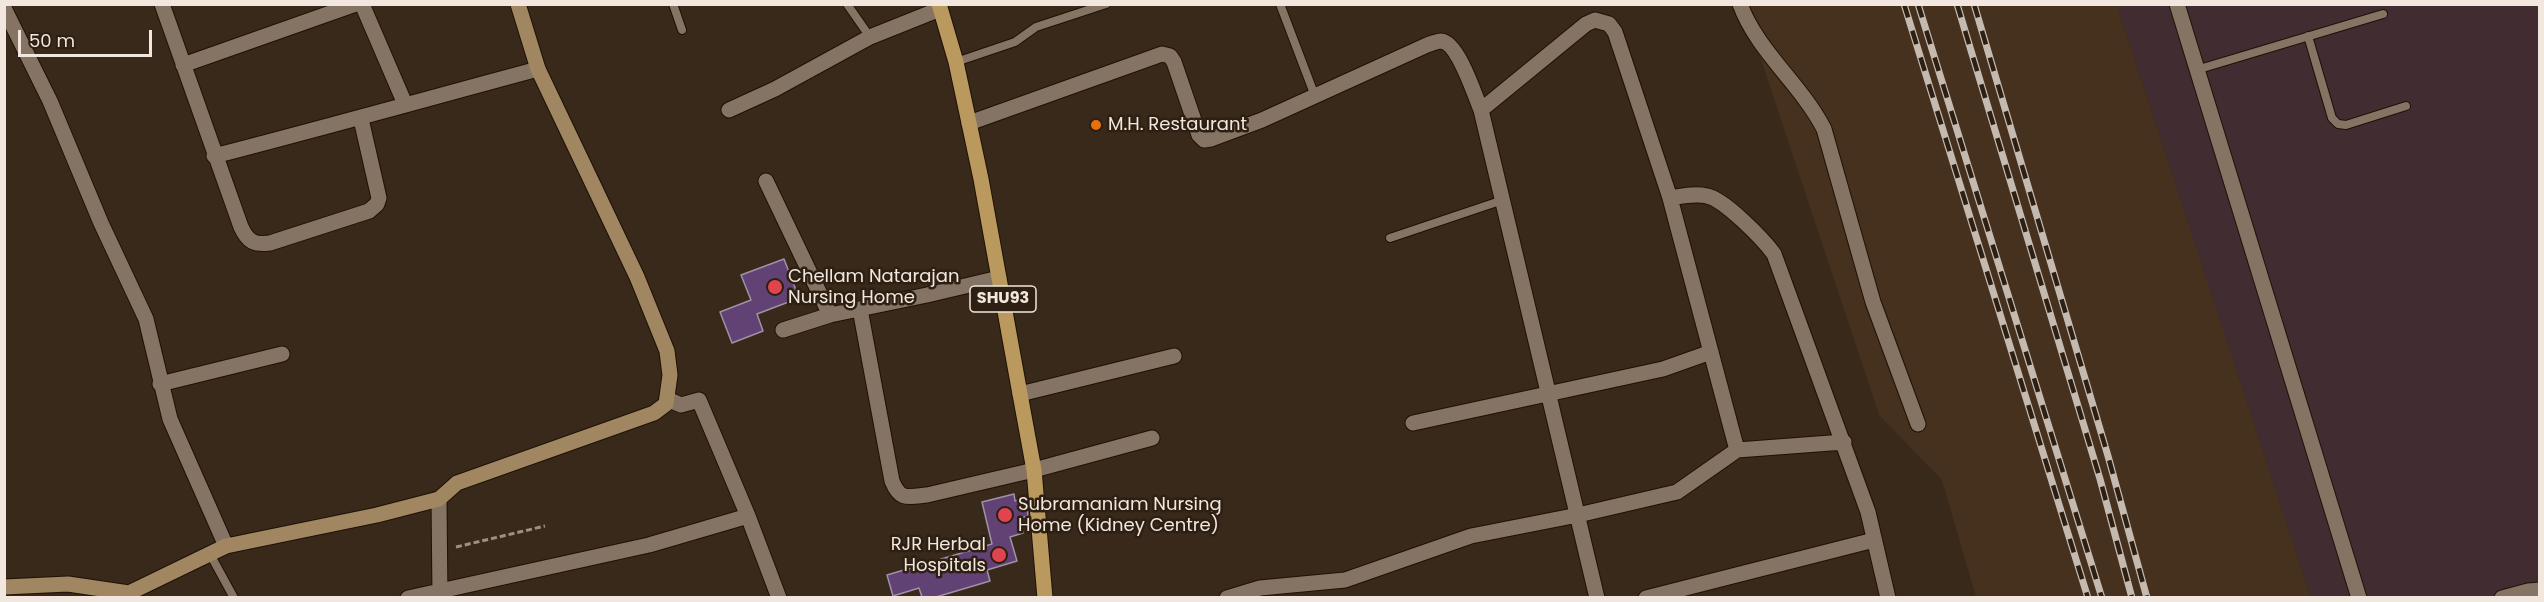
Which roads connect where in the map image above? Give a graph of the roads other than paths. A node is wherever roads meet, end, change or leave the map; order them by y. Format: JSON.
{"nodes":[{"id":1,"x":162,"y":4,"type":"edge"},
{"id":2,"x":356,"y":4,"type":"edge"},
{"id":3,"x":362,"y":4,"type":"edge"},
{"id":4,"x":518,"y":4,"type":"edge"},
{"id":5,"x":673,"y":4,"type":"edge"},
{"id":6,"x":847,"y":4,"type":"edge"},
{"id":7,"x":1106,"y":4,"type":"edge"},
{"id":8,"x":1280,"y":4,"type":"edge"},
{"id":9,"x":1740,"y":4,"type":"edge"},
{"id":10,"x":2176,"y":4,"type":"edge"},
{"id":11,"x":940,"y":7,"type":"edge"},
{"id":12,"x":4,"y":8,"type":"edge"},
{"id":13,"x":2383,"y":14,"type":"dead end"},
{"id":14,"x":682,"y":30,"type":"dead end"},
{"id":15,"x":2308,"y":36,"type":"junction"},
{"id":16,"x":870,"y":37,"type":"junction"},
{"id":17,"x":956,"y":62,"type":"junction"},
{"id":18,"x":183,"y":65,"type":"junction"},
{"id":19,"x":538,"y":69,"type":"junction"},
{"id":20,"x":2196,"y":70,"type":"junction"},
{"id":21,"x":1315,"y":96,"type":"junction"},
{"id":22,"x":405,"y":104,"type":"junction"},
{"id":23,"x":2406,"y":106,"type":"dead end"},
{"id":24,"x":729,"y":110,"type":"dead end"},
{"id":25,"x":1480,"y":110,"type":"junction"},
{"id":26,"x":361,"y":118,"type":"junction"},
{"id":27,"x":969,"y":123,"type":"junction"},
{"id":28,"x":214,"y":156,"type":"junction"},
{"id":29,"x":766,"y":181,"type":"dead end"},
{"id":30,"x":1670,"y":198,"type":"junction"},
{"id":31,"x":1503,"y":200,"type":"junction"},
{"id":32,"x":1390,"y":238,"type":"dead end"},
{"id":33,"x":999,"y":278,"type":"junction"},
{"id":34,"x":860,"y":309,"type":"junction"},
{"id":35,"x":831,"y":315,"type":"junction"},
{"id":36,"x":783,"y":330,"type":"dead end"},
{"id":37,"x":1711,"y":352,"type":"junction"},
{"id":38,"x":282,"y":354,"type":"dead end"},
{"id":39,"x":1174,"y":356,"type":"dead end"},
{"id":40,"x":160,"y":384,"type":"junction"},
{"id":41,"x":1548,"y":393,"type":"junction"},
{"id":42,"x":1020,"y":394,"type":"junction"},
{"id":43,"x":667,"y":399,"type":"junction"},
{"id":44,"x":1413,"y":423,"type":"dead end"},
{"id":45,"x":1918,"y":424,"type":"dead end"},
{"id":46,"x":1152,"y":438,"type":"dead end"},
{"id":47,"x":1844,"y":442,"type":"junction"},
{"id":48,"x":1737,"y":450,"type":"junction"},
{"id":49,"x":1034,"y":470,"type":"junction"},
{"id":50,"x":440,"y":499,"type":"junction"},
{"id":51,"x":1578,"y":515,"type":"junction"},
{"id":52,"x":748,"y":516,"type":"junction"},
{"id":53,"x":1874,"y":540,"type":"junction"},
{"id":54,"x":226,"y":546,"type":"junction"},
{"id":55,"x":210,"y":554,"type":"junction"},
{"id":56,"x":4,"y":587,"type":"edge"},
{"id":57,"x":2540,"y":590,"type":"edge"},
{"id":58,"x":440,"y":594,"type":"edge"},
{"id":59,"x":234,"y":597,"type":"edge"},
{"id":60,"x":408,"y":597,"type":"edge"},
{"id":61,"x":779,"y":597,"type":"edge"},
{"id":62,"x":1045,"y":597,"type":"edge"},
{"id":63,"x":1227,"y":597,"type":"edge"},
{"id":64,"x":1597,"y":597,"type":"edge"},
{"id":65,"x":1646,"y":597,"type":"edge"},
{"id":66,"x":1888,"y":597,"type":"edge"},
{"id":67,"x":2359,"y":597,"type":"edge"},
{"id":68,"x":2502,"y":597,"type":"edge"}],
"edges":[{"from":1,"to":18,"type":"street"},
{"from":2,"to":18,"type":"street"},
{"from":3,"to":22,"type":"street"},
{"from":4,"to":19,"type":"street"},
{"from":5,"to":14,"type":"lane"},
{"from":6,"to":16,"type":"lane"},
{"from":7,"to":17,"type":"lane"},
{"from":8,"to":21,"type":"lane"},
{"from":9,"to":45,"type":"street"},
{"from":10,"to":20,"type":"street"},
{"from":11,"to":16,"type":"street"},
{"from":11,"to":17,"type":"main road","number":"SHU93"},
{"from":12,"to":40,"type":"street"},
{"from":13,"to":15,"type":"lane"},
{"from":15,"to":20,"type":"lane"},
{"from":15,"to":23,"type":"lane"},
{"from":16,"to":24,"type":"street"},
{"from":17,"to":27,"type":"main road","number":"SHU93"},
{"from":18,"to":28,"type":"street"},
{"from":19,"to":22,"type":"street"},
{"from":19,"to":43,"type":"street"},
{"from":20,"to":67,"type":"street"},
{"from":21,"to":25,"type":"street"},
{"from":21,"to":27,"type":"street"},
{"from":22,"to":26,"type":"street"},
{"from":25,"to":30,"type":"street"},
{"from":25,"to":31,"type":"street"},
{"from":26,"to":28,"type":"street"},
{"from":26,"to":28,"type":"street"},
{"from":27,"to":33,"type":"main road","number":"SHU93"},
{"from":29,"to":35,"type":"street"},
{"from":30,"to":37,"type":"street"},
{"from":30,"to":47,"type":"street"},
{"from":31,"to":32,"type":"lane"},
{"from":31,"to":41,"type":"street"},
{"from":33,"to":34,"type":"street"},
{"from":33,"to":42,"type":"main road","number":"SHU93"},
{"from":34,"to":35,"type":"street"},
{"from":34,"to":49,"type":"street"},
{"from":35,"to":36,"type":"street"},
{"from":37,"to":41,"type":"street"},
{"from":37,"to":48,"type":"street"},
{"from":38,"to":40,"type":"street"},
{"from":39,"to":42,"type":"street"},
{"from":40,"to":54,"type":"street"},
{"from":41,"to":44,"type":"street"},
{"from":41,"to":51,"type":"street"},
{"from":42,"to":49,"type":"main road","number":"SHU93"},
{"from":43,"to":50,"type":"street"},
{"from":43,"to":52,"type":"street"},
{"from":46,"to":49,"type":"street"},
{"from":47,"to":48,"type":"street"},
{"from":47,"to":53,"type":"street"},
{"from":48,"to":51,"type":"street"},
{"from":49,"to":62,"type":"main road","number":"SHU93"},
{"from":50,"to":54,"type":"street"},
{"from":50,"to":58,"type":"street"},
{"from":51,"to":63,"type":"street"},
{"from":51,"to":64,"type":"street"},
{"from":52,"to":58,"type":"street"},
{"from":52,"to":61,"type":"street"},
{"from":53,"to":65,"type":"street"},
{"from":53,"to":66,"type":"street"},
{"from":54,"to":55,"type":"street"},
{"from":55,"to":56,"type":"street"},
{"from":55,"to":59,"type":"lane"},
{"from":57,"to":68,"type":"street"},
{"from":58,"to":60,"type":"street"}]}
